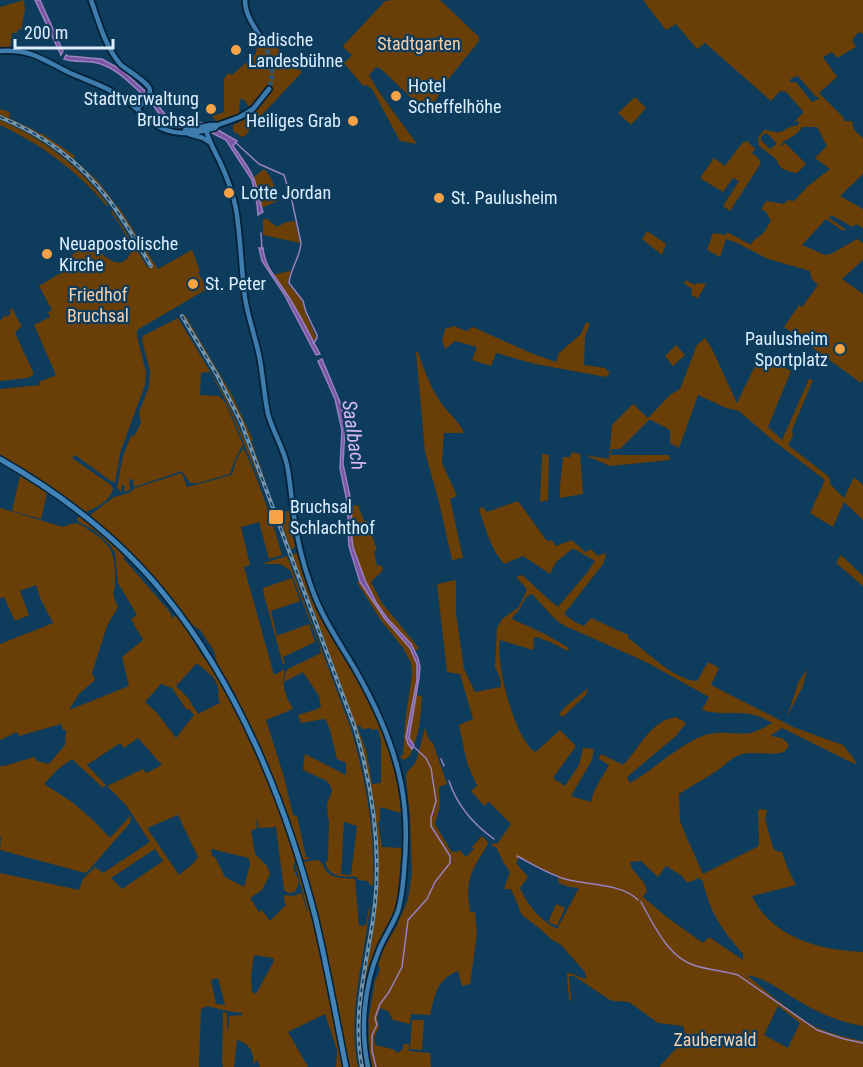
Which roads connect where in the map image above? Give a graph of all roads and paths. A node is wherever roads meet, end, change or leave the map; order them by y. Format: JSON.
{"nodes":[{"id":1,"x":91,"y":0,"type":"edge"},
{"id":2,"x":246,"y":0,"type":"edge"},
{"id":3,"x":261,"y":38,"type":"tunnel mouth"},
{"id":4,"x":0,"y":51,"type":"edge"},
{"id":5,"x":269,"y":89,"type":"tunnel mouth"},
{"id":6,"x":136,"y":109,"type":"junction"},
{"id":7,"x":209,"y":128,"type":"junction"},
{"id":8,"x":177,"y":132,"type":"junction"},
{"id":9,"x":187,"y":134,"type":"junction"},
{"id":10,"x":209,"y":142,"type":"junction"},
{"id":11,"x":0,"y":459,"type":"edge"},
{"id":12,"x":346,"y":1067,"type":"edge"},
{"id":13,"x":368,"y":1067,"type":"edge"}],
"edges":[{"from":1,"to":6,"type":"main road"},
{"from":2,"to":3,"type":"main road"},
{"from":4,"to":6,"type":"main road"},
{"from":5,"to":7,"type":"main road"},
{"from":6,"to":8,"type":"main road"},
{"from":7,"to":8,"type":"main road"},
{"from":7,"to":9,"type":"main road"},
{"from":7,"to":10,"type":"main road"},
{"from":8,"to":9,"type":"main road"},
{"from":9,"to":10,"type":"main road"},
{"from":10,"to":13,"type":"main road"},
{"from":11,"to":12,"type":"main road"}]}
